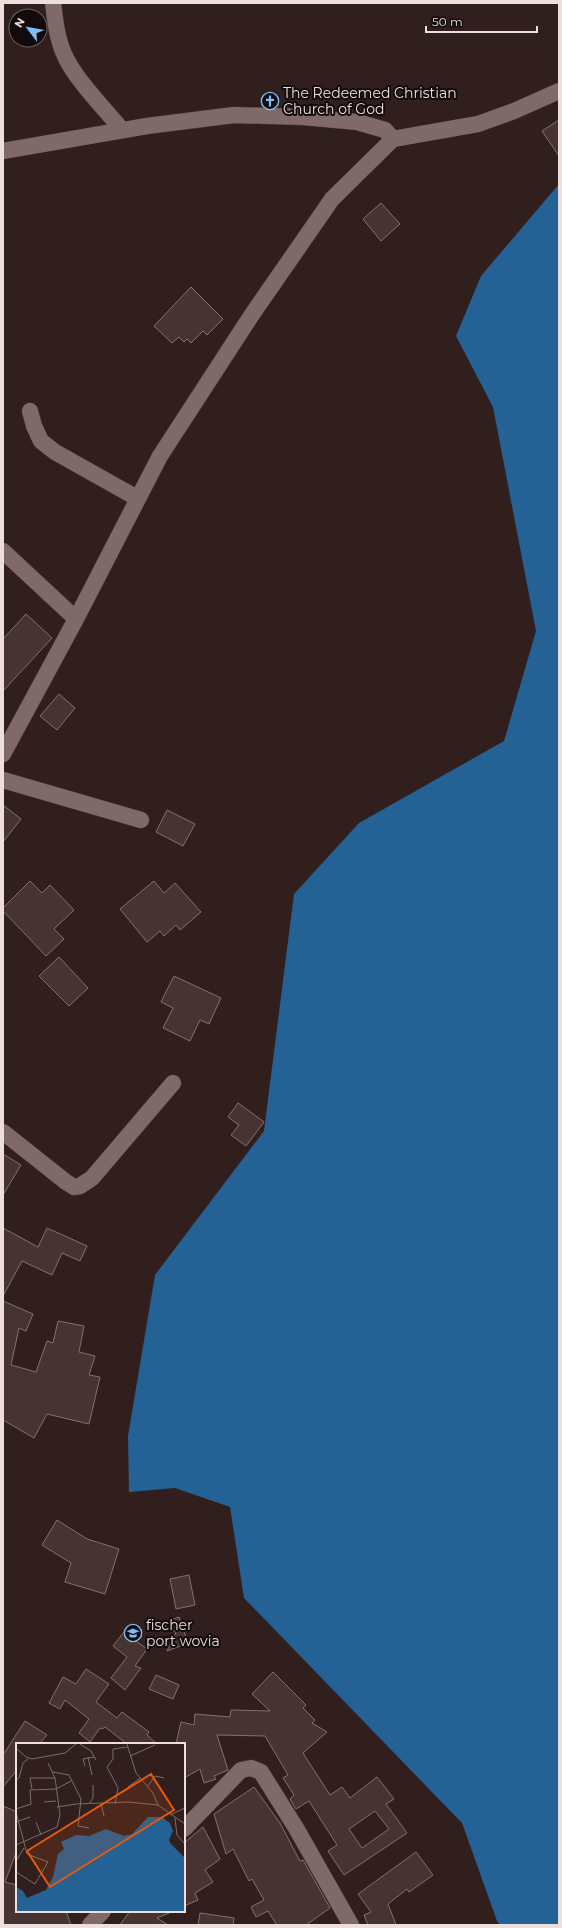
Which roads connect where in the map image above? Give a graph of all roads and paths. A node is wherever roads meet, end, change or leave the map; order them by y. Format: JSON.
{"nodes":[{"id":1,"x":53,"y":3,"type":"edge"},
{"id":2,"x":559,"y":91,"type":"edge"},
{"id":3,"x":122,"y":130,"type":"junction"},
{"id":4,"x":393,"y":138,"type":"junction"},
{"id":5,"x":3,"y":151,"type":"edge"},
{"id":6,"x":30,"y":411,"type":"dead end"},
{"id":7,"x":137,"y":498,"type":"junction"},
{"id":8,"x":3,"y":551,"type":"edge"},
{"id":9,"x":76,"y":619,"type":"junction"},
{"id":10,"x":3,"y":754,"type":"edge"},
{"id":11,"x":3,"y":780,"type":"edge"},
{"id":12,"x":141,"y":820,"type":"dead end"},
{"id":13,"x":173,"y":1083,"type":"dead end"},
{"id":14,"x":3,"y":1132,"type":"edge"},
{"id":15,"x":185,"y":1828,"type":"edge"},
{"id":16,"x":103,"y":1912,"type":"edge"},
{"id":17,"x":90,"y":1925,"type":"edge"},
{"id":18,"x":351,"y":1925,"type":"edge"}],
"edges":[{"from":1,"to":3,"type":"street"},
{"from":2,"to":4,"type":"street"},
{"from":3,"to":4,"type":"street"},
{"from":3,"to":5,"type":"street"},
{"from":4,"to":7,"type":"street"},
{"from":6,"to":7,"type":"street"},
{"from":7,"to":9,"type":"street"},
{"from":8,"to":9,"type":"street"},
{"from":9,"to":10,"type":"street"},
{"from":11,"to":12,"type":"street"},
{"from":13,"to":14,"type":"street"},
{"from":15,"to":18,"type":"street"},
{"from":16,"to":17,"type":"street"}]}
